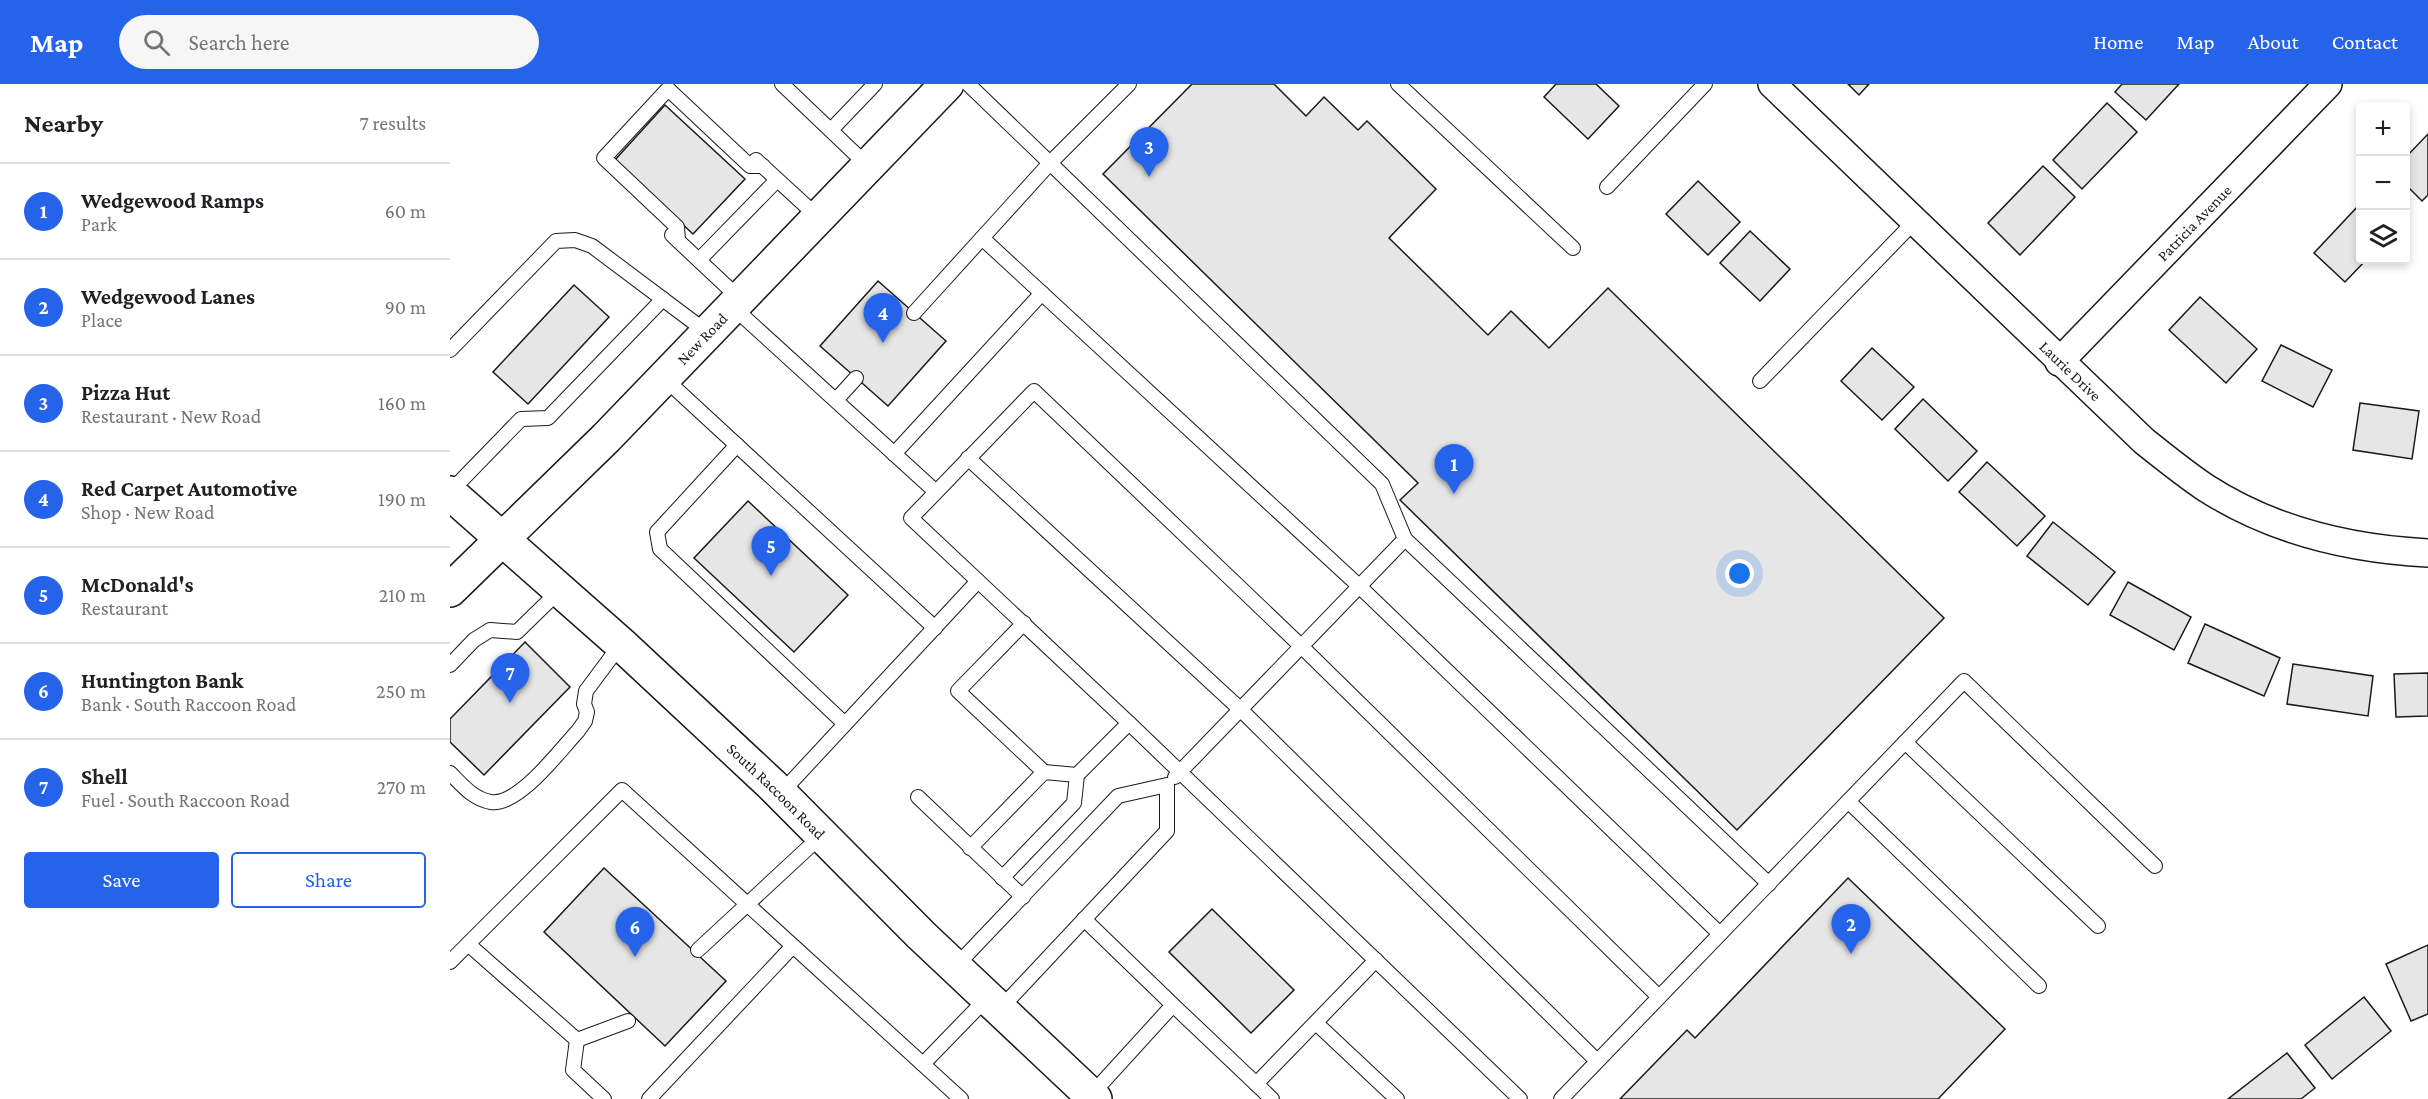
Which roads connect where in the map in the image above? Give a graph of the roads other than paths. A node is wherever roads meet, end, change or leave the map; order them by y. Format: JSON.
{"nodes":[{"id":1,"x":673,"y":84,"type":"edge"},
{"id":2,"x":782,"y":84,"type":"edge"},
{"id":3,"x":875,"y":84,"type":"edge"},
{"id":4,"x":947,"y":84,"type":"edge"},
{"id":5,"x":968,"y":84,"type":"edge"},
{"id":6,"x":1129,"y":84,"type":"edge"},
{"id":7,"x":1398,"y":84,"type":"edge"},
{"id":8,"x":1705,"y":84,"type":"edge"},
{"id":9,"x":1772,"y":84,"type":"edge"},
{"id":10,"x":2328,"y":84,"type":"edge"},
{"id":11,"x":831,"y":130,"type":"junction"},
{"id":12,"x":1050,"y":163,"type":"junction"},
{"id":13,"x":763,"y":166,"type":"junction"},
{"id":14,"x":868,"y":166,"type":"junction"},
{"id":15,"x":777,"y":180,"type":"junction"},
{"id":16,"x":1607,"y":187,"type":"dead end"},
{"id":17,"x":819,"y":218,"type":"junction"},
{"id":18,"x":1914,"y":222,"type":"junction"},
{"id":19,"x":982,"y":238,"type":"junction"},
{"id":20,"x":678,"y":240,"type":"junction"},
{"id":21,"x":1573,"y":248,"type":"dead end"},
{"id":22,"x":699,"y":260,"type":"junction"},
{"id":23,"x":1042,"y":293,"type":"junction"},
{"id":24,"x":663,"y":299,"type":"junction"},
{"id":25,"x":736,"y":303,"type":"junction"},
{"id":26,"x":914,"y":313,"type":"dead end"},
{"id":27,"x":708,"y":333,"type":"junction"},
{"id":28,"x":450,"y":350,"type":"edge"},
{"id":29,"x":2059,"y":362,"type":"junction"},
{"id":30,"x":664,"y":378,"type":"junction"},
{"id":31,"x":856,"y":378,"type":"dead end"},
{"id":32,"x":1760,"y":381,"type":"dead end"},
{"id":33,"x":836,"y":400,"type":"junction"},
{"id":34,"x":737,"y":446,"type":"junction"},
{"id":35,"x":894,"y":454,"type":"junction"},
{"id":36,"x":968,"y":458,"type":"junction"},
{"id":37,"x":935,"y":491,"type":"junction"},
{"id":38,"x":450,"y":492,"type":"edge"},
{"id":39,"x":502,"y":539,"type":"junction"},
{"id":40,"x":1405,"y":539,"type":"junction"},
{"id":41,"x":2428,"y":553,"type":"edge"},
{"id":42,"x":978,"y":581,"type":"junction"},
{"id":43,"x":1359,"y":586,"type":"junction"},
{"id":44,"x":450,"y":590,"type":"edge"},
{"id":45,"x":560,"y":590,"type":"junction"},
{"id":46,"x":1024,"y":623,"type":"junction"},
{"id":47,"x":935,"y":628,"type":"junction"},
{"id":48,"x":621,"y":644,"type":"junction"},
{"id":49,"x":1301,"y":646,"type":"junction"},
{"id":50,"x":450,"y":665,"type":"edge"},
{"id":51,"x":1240,"y":709,"type":"junction"},
{"id":52,"x":1129,"y":723,"type":"junction"},
{"id":53,"x":845,"y":724,"type":"junction"},
{"id":54,"x":1905,"y":742,"type":"junction"},
{"id":55,"x":1180,"y":771,"type":"junction"},
{"id":56,"x":1044,"y":772,"type":"junction"},
{"id":57,"x":450,"y":773,"type":"edge"},
{"id":58,"x":1077,"y":775,"type":"junction"},
{"id":59,"x":1167,"y":785,"type":"junction"},
{"id":60,"x":781,"y":793,"type":"junction"},
{"id":61,"x":918,"y":797,"type":"dead end"},
{"id":62,"x":1848,"y":801,"type":"junction"},
{"id":63,"x":822,"y":835,"type":"junction"},
{"id":64,"x":970,"y":848,"type":"junction"},
{"id":65,"x":2155,"y":866,"type":"dead end"},
{"id":66,"x":1002,"y":878,"type":"junction"},
{"id":67,"x":1769,"y":884,"type":"junction"},
{"id":68,"x":1023,"y":897,"type":"junction"},
{"id":69,"x":747,"y":904,"type":"junction"},
{"id":70,"x":1084,"y":920,"type":"junction"},
{"id":71,"x":2098,"y":926,"type":"dead end"},
{"id":72,"x":1720,"y":934,"type":"junction"},
{"id":73,"x":468,"y":944,"type":"junction"},
{"id":74,"x":793,"y":946,"type":"junction"},
{"id":75,"x":698,"y":950,"type":"dead end"},
{"id":76,"x":1376,"y":960,"type":"junction"},
{"id":77,"x":450,"y":962,"type":"edge"},
{"id":78,"x":955,"y":967,"type":"junction"},
{"id":79,"x":2039,"y":986,"type":"dead end"},
{"id":80,"x":1659,"y":997,"type":"junction"},
{"id":81,"x":994,"y":1003,"type":"junction"},
{"id":82,"x":1173,"y":1005,"type":"junction"},
{"id":83,"x":628,"y":1021,"type":"dead end"},
{"id":84,"x":1316,"y":1023,"type":"junction"},
{"id":85,"x":577,"y":1040,"type":"junction"},
{"id":86,"x":1597,"y":1061,"type":"junction"},
{"id":87,"x":923,"y":1064,"type":"junction"},
{"id":88,"x":1256,"y":1084,"type":"junction"},
{"id":89,"x":1093,"y":1097,"type":"edge"},
{"id":90,"x":604,"y":1099,"type":"edge"},
{"id":91,"x":649,"y":1099,"type":"edge"},
{"id":92,"x":961,"y":1099,"type":"edge"},
{"id":93,"x":1272,"y":1099,"type":"edge"},
{"id":94,"x":1398,"y":1099,"type":"edge"},
{"id":95,"x":1521,"y":1099,"type":"edge"},
{"id":96,"x":1561,"y":1099,"type":"edge"}],
"edges":[{"from":1,"to":13,"type":"lane"},
{"from":1,"to":20,"type":"lane"},
{"from":2,"to":11,"type":"lane"},
{"from":3,"to":11,"type":"lane"},
{"from":4,"to":14,"type":"street","name":"New Road"},
{"from":5,"to":12,"type":"lane"},
{"from":6,"to":12,"type":"lane"},
{"from":7,"to":21,"type":"lane"},
{"from":8,"to":16,"type":"lane"},
{"from":9,"to":18,"type":"street","name":"Laurie Drive"},
{"from":10,"to":29,"type":"street","name":"Patricia Avenue"},
{"from":11,"to":14,"type":"lane"},
{"from":12,"to":19,"type":"lane"},
{"from":12,"to":40,"type":"lane"},
{"from":13,"to":15,"type":"lane"},
{"from":13,"to":20,"type":"lane"},
{"from":14,"to":17,"type":"street","name":"New Road"},
{"from":15,"to":17,"type":"lane"},
{"from":15,"to":22,"type":"lane"},
{"from":17,"to":25,"type":"street","name":"New Road"},
{"from":18,"to":29,"type":"street","name":"Laurie Drive"},
{"from":18,"to":32,"type":"lane"},
{"from":19,"to":23,"type":"lane"},
{"from":19,"to":26,"type":"lane"},
{"from":20,"to":22,"type":"lane"},
{"from":22,"to":25,"type":"lane"},
{"from":23,"to":35,"type":"lane"},
{"from":23,"to":43,"type":"lane"},
{"from":24,"to":27,"type":"lane"},
{"from":24,"to":28,"type":"lane"},
{"from":24,"to":38,"type":"lane"},
{"from":25,"to":27,"type":"street","name":"New Road"},
{"from":25,"to":33,"type":"lane"},
{"from":27,"to":30,"type":"street","name":"New Road"},
{"from":29,"to":41,"type":"street","name":"Laurie Drive"},
{"from":30,"to":34,"type":"lane"},
{"from":30,"to":39,"type":"street","name":"New Road"},
{"from":31,"to":33,"type":"lane"},
{"from":33,"to":35,"type":"lane"},
{"from":34,"to":47,"type":"lane"},
{"from":34,"to":53,"type":"lane"},
{"from":35,"to":37,"type":"lane"},
{"from":36,"to":37,"type":"lane"},
{"from":36,"to":49,"type":"lane"},
{"from":36,"to":51,"type":"lane"},
{"from":37,"to":42,"type":"lane"},
{"from":38,"to":39,"type":"street","name":"South Raccoon Road"},
{"from":39,"to":44,"type":"street","name":"New Road"},
{"from":39,"to":45,"type":"street","name":"South Raccoon Road"},
{"from":40,"to":43,"type":"lane"},
{"from":40,"to":67,"type":"lane"},
{"from":42,"to":46,"type":"lane"},
{"from":42,"to":47,"type":"lane"},
{"from":43,"to":49,"type":"lane"},
{"from":43,"to":72,"type":"lane"},
{"from":45,"to":48,"type":"street","name":"South Raccoon Road"},
{"from":45,"to":50,"type":"lane"},
{"from":46,"to":52,"type":"lane"},
{"from":46,"to":56,"type":"lane"},
{"from":47,"to":53,"type":"lane"},
{"from":48,"to":57,"type":"lane"},
{"from":48,"to":60,"type":"street","name":"South Raccoon Road"},
{"from":49,"to":51,"type":"lane"},
{"from":49,"to":80,"type":"lane"},
{"from":51,"to":55,"type":"lane"},
{"from":51,"to":86,"type":"lane"},
{"from":52,"to":55,"type":"lane"},
{"from":52,"to":58,"type":"lane"},
{"from":53,"to":60,"type":"lane"},
{"from":54,"to":62,"type":"lane"},
{"from":54,"to":65,"type":"lane"},
{"from":54,"to":71,"type":"lane"},
{"from":55,"to":59,"type":"lane"},
{"from":55,"to":76,"type":"lane"},
{"from":56,"to":58,"type":"lane"},
{"from":56,"to":64,"type":"lane"},
{"from":58,"to":66,"type":"lane"},
{"from":59,"to":68,"type":"lane"},
{"from":59,"to":70,"type":"lane"},
{"from":60,"to":63,"type":"street","name":"South Raccoon Road"},
{"from":61,"to":64,"type":"lane"},
{"from":62,"to":67,"type":"lane"},
{"from":62,"to":79,"type":"lane"},
{"from":63,"to":69,"type":"lane"},
{"from":63,"to":78,"type":"street","name":"South Raccoon Road"},
{"from":64,"to":66,"type":"lane"},
{"from":66,"to":68,"type":"lane"},
{"from":67,"to":72,"type":"lane"},
{"from":68,"to":78,"type":"lane"},
{"from":69,"to":73,"type":"lane"},
{"from":69,"to":74,"type":"lane"},
{"from":69,"to":75,"type":"lane"},
{"from":70,"to":81,"type":"lane"},
{"from":70,"to":82,"type":"lane"},
{"from":72,"to":80,"type":"lane"},
{"from":73,"to":77,"type":"lane"},
{"from":73,"to":85,"type":"lane"},
{"from":74,"to":87,"type":"lane"},
{"from":74,"to":91,"type":"lane"},
{"from":76,"to":84,"type":"lane"},
{"from":76,"to":95,"type":"lane"},
{"from":78,"to":81,"type":"street","name":"South Raccoon Road"},
{"from":80,"to":86,"type":"lane"},
{"from":81,"to":87,"type":"lane"},
{"from":81,"to":89,"type":"street","name":"South Raccoon Road"},
{"from":82,"to":88,"type":"lane"},
{"from":82,"to":89,"type":"lane"},
{"from":83,"to":85,"type":"lane"},
{"from":84,"to":88,"type":"lane"},
{"from":84,"to":94,"type":"lane"},
{"from":85,"to":90,"type":"lane"},
{"from":86,"to":96,"type":"lane"},
{"from":87,"to":92,"type":"lane"},
{"from":88,"to":93,"type":"lane"}]}
